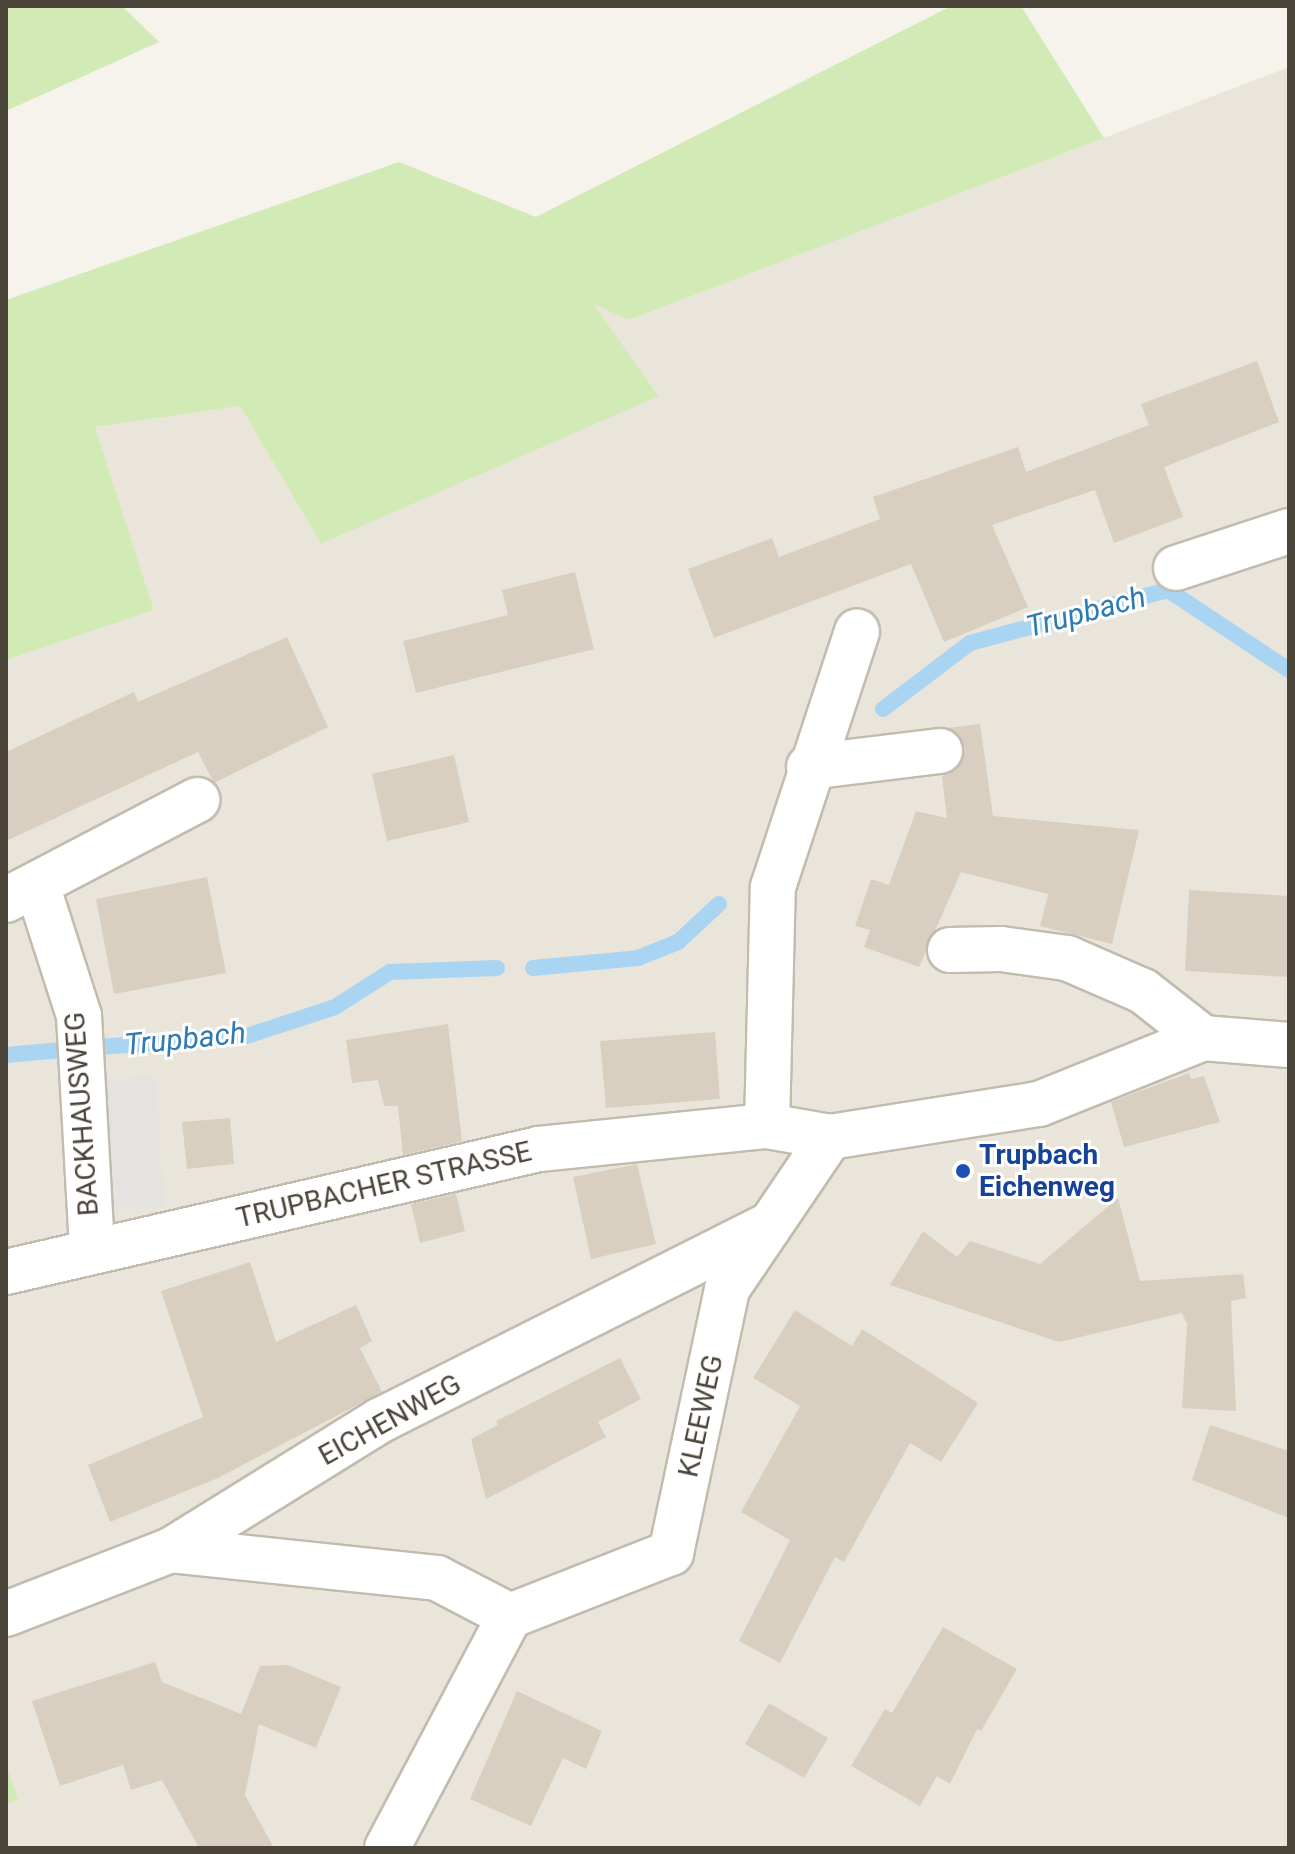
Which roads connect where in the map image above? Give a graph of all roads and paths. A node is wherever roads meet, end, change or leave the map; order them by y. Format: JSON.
{"nodes":[{"id":1,"x":1289,"y":531,"type":"edge"},
{"id":2,"x":1176,"y":568,"type":"dead end"},
{"id":3,"x":857,"y":631,"type":"dead end"},
{"id":4,"x":940,"y":751,"type":"dead end"},
{"id":5,"x":809,"y":767,"type":"junction"},
{"id":6,"x":197,"y":800,"type":"dead end"},
{"id":7,"x":22,"y":892,"type":"edge"},
{"id":8,"x":950,"y":950,"type":"dead end"},
{"id":9,"x":1203,"y":1038,"type":"junction"},
{"id":10,"x":1289,"y":1045,"type":"edge"},
{"id":11,"x":767,"y":1126,"type":"junction"},
{"id":12,"x":830,"y":1137,"type":"junction"},
{"id":13,"x":774,"y":1222,"type":"junction"},
{"id":14,"x":92,"y":1252,"type":"junction"},
{"id":15,"x":6,"y":1272,"type":"edge"},
{"id":16,"x":171,"y":1550,"type":"junction"},
{"id":17,"x":6,"y":1614,"type":"edge"},
{"id":18,"x":510,"y":1616,"type":"junction"},
{"id":19,"x":387,"y":1848,"type":"edge"}],
"edges":[{"from":1,"to":2,"type":"street"},
{"from":3,"to":5,"type":"street"},
{"from":4,"to":5,"type":"street"},
{"from":5,"to":11,"type":"street"},
{"from":6,"to":7,"type":"street","name":"BACKHAUSWEG"},
{"from":7,"to":14,"type":"street","name":"BACKHAUSWEG"},
{"from":8,"to":9,"type":"street"},
{"from":9,"to":10,"type":"street","name":"TRUPBACHER STRASSE"},
{"from":9,"to":12,"type":"street","name":"TRUPBACHER STRASSE"},
{"from":11,"to":12,"type":"street","name":"TRUPBACHER STRASSE"},
{"from":11,"to":14,"type":"street","name":"TRUPBACHER STRASSE"},
{"from":12,"to":13,"type":"street","name":"KLEEWEG"},
{"from":13,"to":16,"type":"street","name":"EICHENWEG"},
{"from":13,"to":18,"type":"street","name":"KLEEWEG"},
{"from":14,"to":15,"type":"street","name":"TRUPBACHER STRASSE"},
{"from":16,"to":17,"type":"street","name":"EICHENWEG"},
{"from":16,"to":18,"type":"street"},
{"from":18,"to":19,"type":"street"}]}
